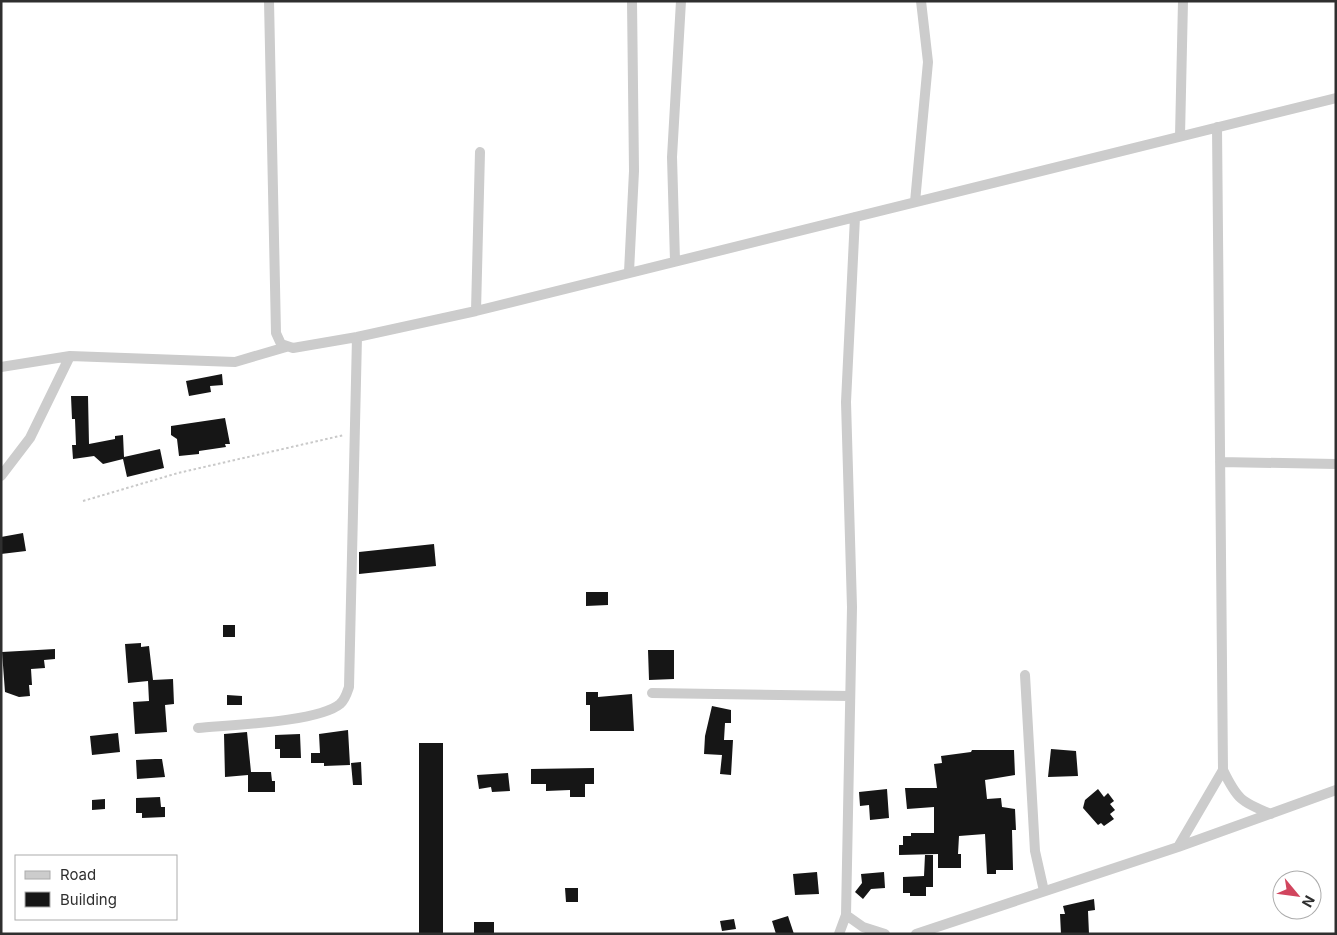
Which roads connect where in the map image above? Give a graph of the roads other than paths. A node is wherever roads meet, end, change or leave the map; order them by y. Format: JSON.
{"nodes":[{"id":1,"x":269,"y":1,"type":"edge"},
{"id":2,"x":632,"y":1,"type":"edge"},
{"id":3,"x":681,"y":1,"type":"edge"},
{"id":4,"x":921,"y":1,"type":"edge"},
{"id":5,"x":1183,"y":1,"type":"edge"},
{"id":6,"x":1336,"y":98,"type":"edge"},
{"id":7,"x":1217,"y":127,"type":"junction"},
{"id":8,"x":1180,"y":136,"type":"junction"},
{"id":9,"x":480,"y":152,"type":"dead end"},
{"id":10,"x":915,"y":202,"type":"junction"},
{"id":11,"x":855,"y":217,"type":"junction"},
{"id":12,"x":674,"y":261,"type":"junction"},
{"id":13,"x":628,"y":272,"type":"junction"},
{"id":14,"x":476,"y":311,"type":"junction"},
{"id":15,"x":357,"y":337,"type":"junction"},
{"id":16,"x":286,"y":347,"type":"junction"},
{"id":17,"x":70,"y":356,"type":"junction"},
{"id":18,"x":1,"y":367,"type":"edge"},
{"id":19,"x":1220,"y":462,"type":"junction"},
{"id":20,"x":1336,"y":464,"type":"edge"},
{"id":21,"x":1,"y":476,"type":"edge"},
{"id":22,"x":1025,"y":675,"type":"dead end"},
{"id":23,"x":652,"y":692,"type":"dead end"},
{"id":24,"x":850,"y":696,"type":"junction"},
{"id":25,"x":198,"y":728,"type":"dead end"},
{"id":26,"x":1222,"y":770,"type":"junction"},
{"id":27,"x":1336,"y":790,"type":"edge"},
{"id":28,"x":1271,"y":814,"type":"junction"},
{"id":29,"x":1178,"y":847,"type":"junction"},
{"id":30,"x":1044,"y":891,"type":"junction"},
{"id":31,"x":846,"y":915,"type":"junction"},
{"id":32,"x":839,"y":934,"type":"edge"},
{"id":33,"x":885,"y":934,"type":"edge"},
{"id":34,"x":916,"y":934,"type":"edge"}],
"edges":[{"from":1,"to":16,"type":"street"},
{"from":2,"to":13,"type":"street"},
{"from":3,"to":12,"type":"street"},
{"from":4,"to":10,"type":"street"},
{"from":5,"to":8,"type":"street"},
{"from":6,"to":7,"type":"street"},
{"from":7,"to":8,"type":"street"},
{"from":7,"to":19,"type":"street"},
{"from":8,"to":10,"type":"street"},
{"from":9,"to":14,"type":"street"},
{"from":10,"to":11,"type":"street"},
{"from":11,"to":12,"type":"street"},
{"from":11,"to":24,"type":"street"},
{"from":12,"to":13,"type":"street"},
{"from":13,"to":14,"type":"street"},
{"from":14,"to":15,"type":"street"},
{"from":15,"to":16,"type":"street"},
{"from":15,"to":25,"type":"street"},
{"from":16,"to":17,"type":"street"},
{"from":17,"to":18,"type":"street"},
{"from":17,"to":21,"type":"street"},
{"from":19,"to":20,"type":"street"},
{"from":19,"to":26,"type":"street"},
{"from":22,"to":30,"type":"street"},
{"from":23,"to":24,"type":"street"},
{"from":24,"to":31,"type":"street"},
{"from":26,"to":28,"type":"street"},
{"from":26,"to":29,"type":"street"},
{"from":27,"to":28,"type":"street"},
{"from":28,"to":29,"type":"street"},
{"from":29,"to":30,"type":"street"},
{"from":30,"to":34,"type":"street"},
{"from":31,"to":32,"type":"street"},
{"from":31,"to":33,"type":"street"}]}
